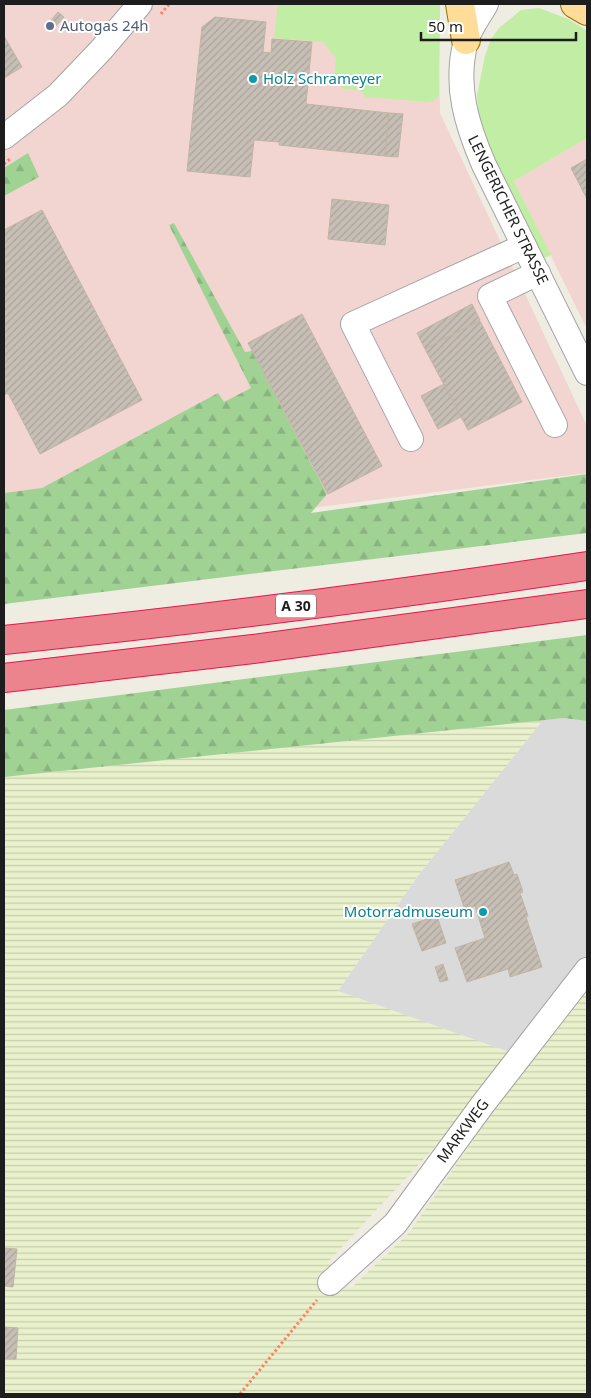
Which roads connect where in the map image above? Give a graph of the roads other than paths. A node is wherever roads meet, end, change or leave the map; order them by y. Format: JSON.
{"nodes":[{"id":1,"x":140,"y":4,"type":"edge"},
{"id":2,"x":460,"y":4,"type":"edge"},
{"id":3,"x":486,"y":4,"type":"edge"},
{"id":4,"x":575,"y":4,"type":"edge"},
{"id":5,"x":587,"y":11,"type":"edge"},
{"id":6,"x":466,"y":40,"type":"junction"},
{"id":7,"x":4,"y":137,"type":"edge"},
{"id":8,"x":524,"y":246,"type":"junction"},
{"id":9,"x":538,"y":273,"type":"junction"},
{"id":10,"x":587,"y":373,"type":"edge"},
{"id":11,"x":555,"y":425,"type":"dead end"},
{"id":12,"x":411,"y":439,"type":"dead end"},
{"id":13,"x":587,"y":566,"type":"edge"},
{"id":14,"x":587,"y":604,"type":"edge"},
{"id":15,"x":4,"y":640,"type":"edge"},
{"id":16,"x":4,"y":678,"type":"edge"},
{"id":17,"x":587,"y":970,"type":"edge"},
{"id":18,"x":330,"y":1283,"type":"road end"}],
"edges":[{"from":1,"to":7,"type":"street"},
{"from":2,"to":6,"type":"main road","name":"LENGERICHER STRASSE"},
{"from":3,"to":6,"type":"street","name":"LENGERICHER STRASSE"},
{"from":4,"to":5,"type":"main road"},
{"from":6,"to":8,"type":"street","name":"LENGERICHER STRASSE"},
{"from":8,"to":9,"type":"street","name":"LENGERICHER STRASSE"},
{"from":8,"to":12,"type":"street"},
{"from":9,"to":10,"type":"street","name":"LENGERICHER STRASSE"},
{"from":9,"to":11,"type":"street"},
{"from":13,"to":15,"type":"highway","number":"A 30"},
{"from":14,"to":16,"type":"highway"},
{"from":17,"to":18,"type":"street","name":"MARKWEG"}]}
